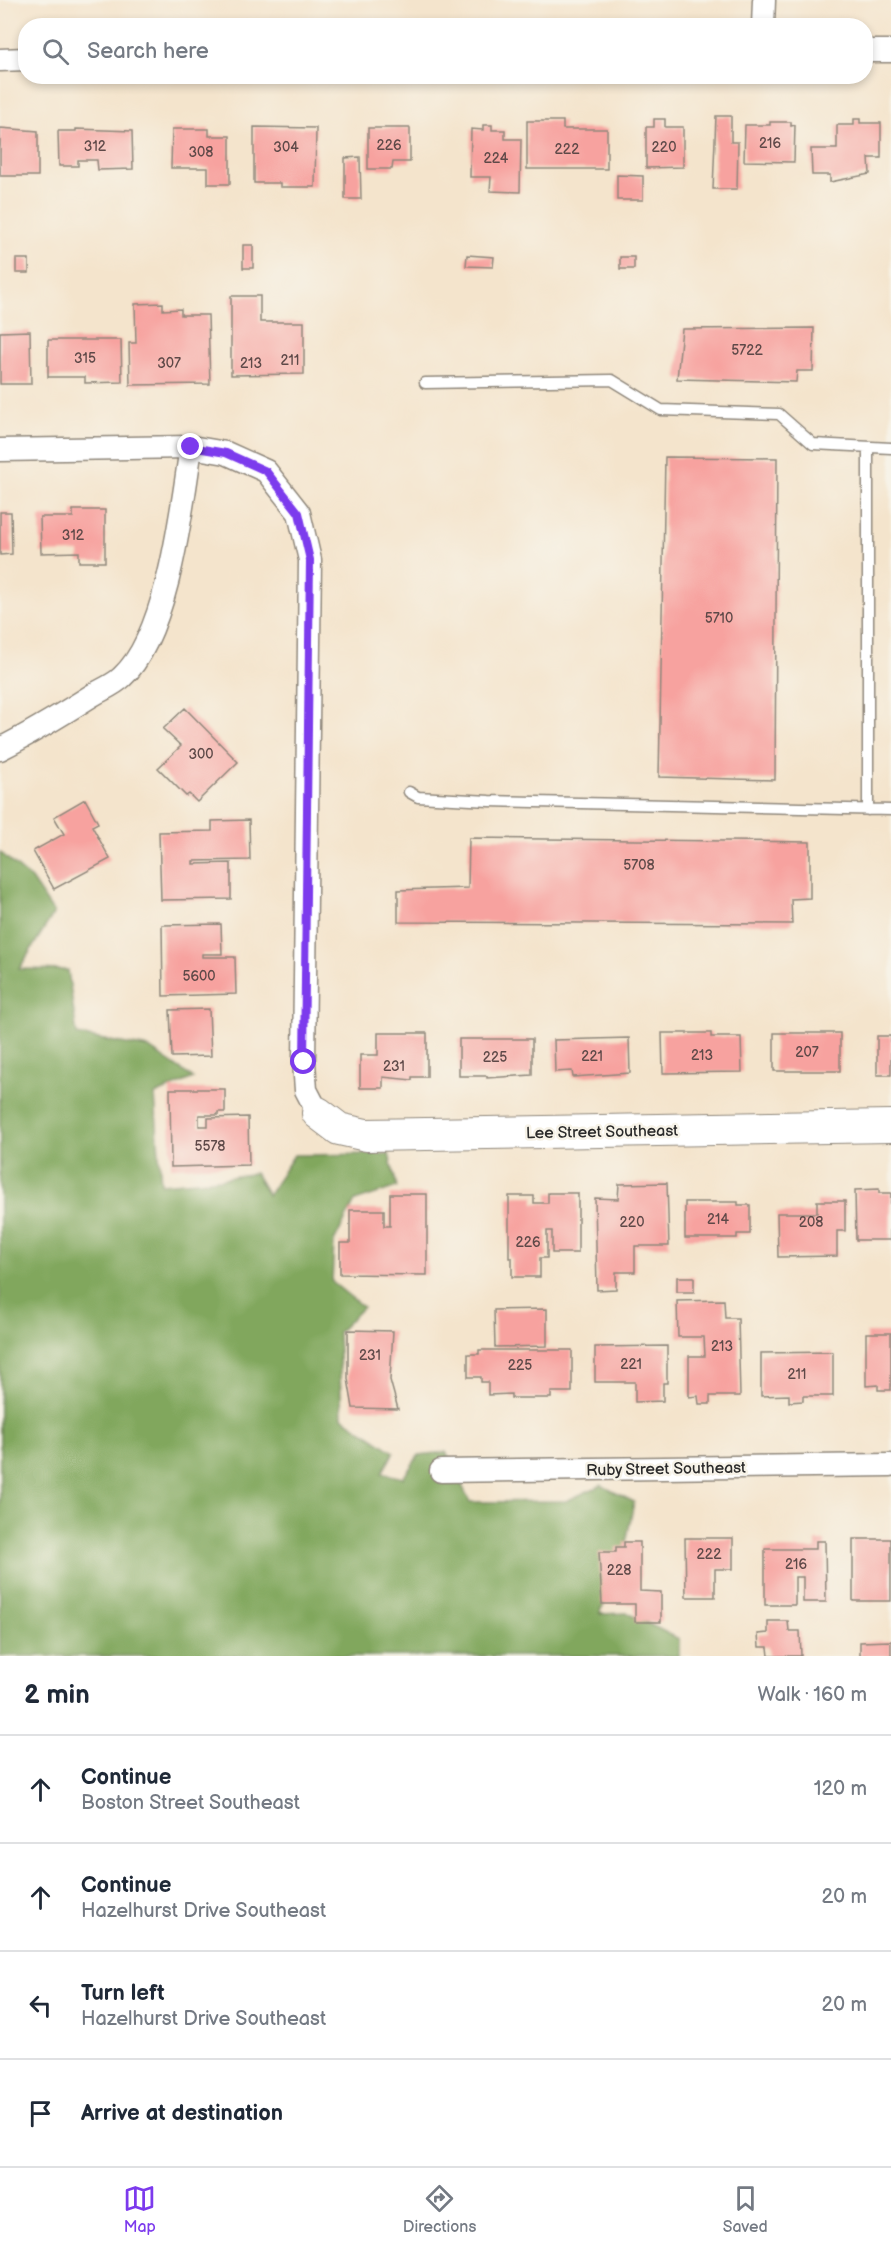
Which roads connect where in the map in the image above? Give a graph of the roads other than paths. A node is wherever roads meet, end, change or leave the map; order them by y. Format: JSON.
{"nodes":[{"id":1,"x":764,"y":0,"type":"edge"},
{"id":2,"x":763,"y":18,"type":"edge"},
{"id":3,"x":873,"y":51,"type":"edge"},
{"id":4,"x":891,"y":51,"type":"edge"},
{"id":5,"x":18,"y":59,"type":"edge"},
{"id":6,"x":0,"y":60,"type":"edge"},
{"id":7,"x":425,"y":383,"type":"dead end"},
{"id":8,"x":191,"y":447,"type":"junction"},
{"id":9,"x":868,"y":447,"type":"junction"},
{"id":10,"x":891,"y":448,"type":"edge"},
{"id":11,"x":0,"y":450,"type":"edge"},
{"id":12,"x":0,"y":749,"type":"edge"},
{"id":13,"x":409,"y":792,"type":"dead end"},
{"id":14,"x":868,"y":810,"type":"junction"},
{"id":15,"x":891,"y":810,"type":"edge"},
{"id":16,"x":318,"y":1113,"type":"joint"},
{"id":17,"x":891,"y":1126,"type":"edge"},
{"id":18,"x":891,"y":1465,"type":"edge"},
{"id":19,"x":441,"y":1471,"type":"dead end"}],
"edges":[{"from":1,"to":2,"type":"street"},
{"from":3,"to":4,"type":"street"},
{"from":5,"to":6,"type":"street"},
{"from":7,"to":9,"type":"lane"},
{"from":8,"to":11,"type":"street"},
{"from":8,"to":12,"type":"street"},
{"from":8,"to":16,"type":"street"},
{"from":9,"to":10,"type":"lane"},
{"from":9,"to":14,"type":"lane"},
{"from":13,"to":14,"type":"lane"},
{"from":14,"to":15,"type":"lane"},
{"from":16,"to":17,"type":"street","name":"Lee Street Southeast"},
{"from":18,"to":19,"type":"street","name":"Ruby Street Southeast"}]}
